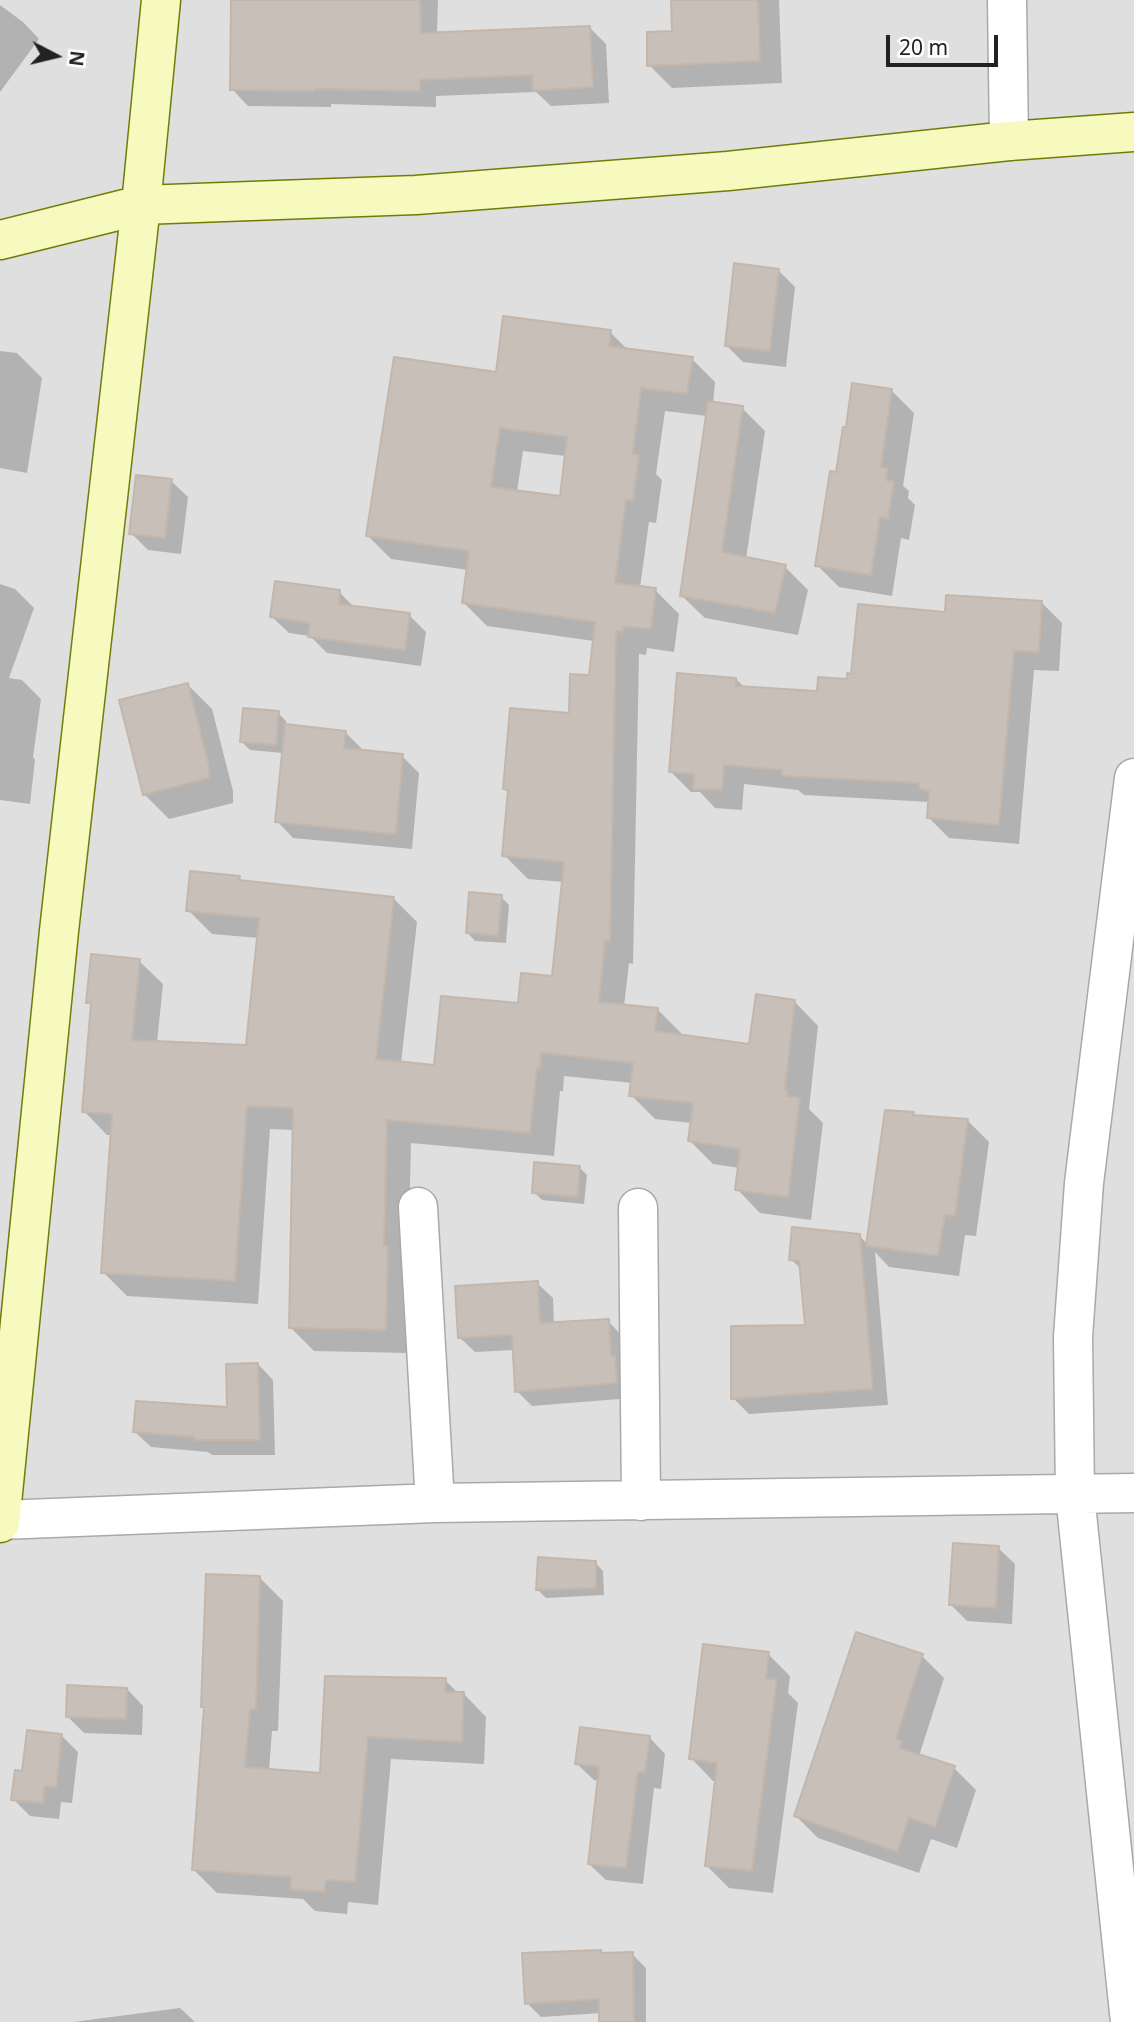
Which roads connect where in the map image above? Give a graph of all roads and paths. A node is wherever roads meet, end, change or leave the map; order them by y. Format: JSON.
{"nodes":[{"id":1,"x":161,"y":0,"type":"edge"},
{"id":2,"x":1007,"y":0,"type":"edge"},
{"id":3,"x":1134,"y":132,"type":"edge"},
{"id":4,"x":1009,"y":141,"type":"junction"},
{"id":5,"x":141,"y":205,"type":"junction"},
{"id":6,"x":0,"y":240,"type":"edge"},
{"id":7,"x":1134,"y":778,"type":"edge"},
{"id":8,"x":418,"y":1207,"type":"dead end"},
{"id":9,"x":638,"y":1208,"type":"dead end"},
{"id":10,"x":1134,"y":1493,"type":"edge"},
{"id":11,"x":1075,"y":1495,"type":"junction"},
{"id":12,"x":642,"y":1501,"type":"junction"},
{"id":13,"x":435,"y":1503,"type":"junction"},
{"id":14,"x":0,"y":1521,"type":"edge"},
{"id":15,"x":1130,"y":2022,"type":"edge"}],
"edges":[{"from":1,"to":5,"type":"street"},
{"from":2,"to":4,"type":"street"},
{"from":3,"to":4,"type":"street"},
{"from":4,"to":5,"type":"street"},
{"from":5,"to":6,"type":"street"},
{"from":5,"to":14,"type":"street"},
{"from":7,"to":11,"type":"street"},
{"from":8,"to":13,"type":"street"},
{"from":9,"to":12,"type":"street"},
{"from":10,"to":11,"type":"street"},
{"from":11,"to":12,"type":"street"},
{"from":11,"to":15,"type":"street"},
{"from":12,"to":13,"type":"street"},
{"from":13,"to":14,"type":"street"}]}
